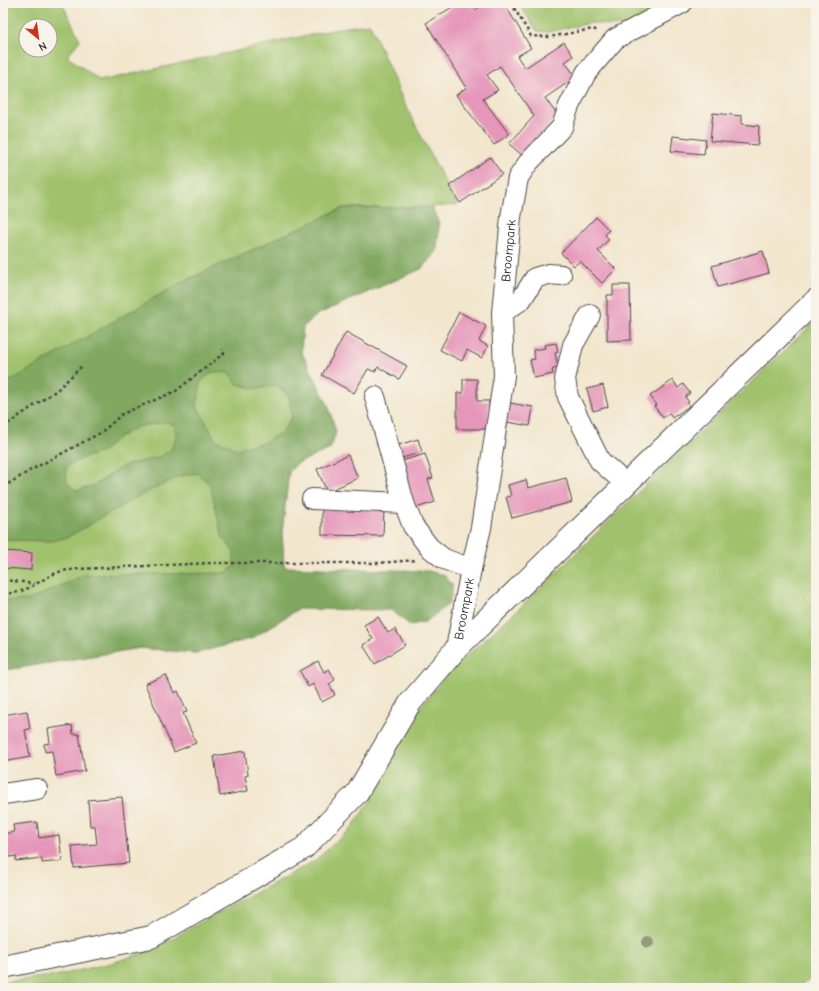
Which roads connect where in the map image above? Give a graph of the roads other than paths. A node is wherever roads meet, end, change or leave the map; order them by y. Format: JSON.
{"nodes":[{"id":1,"x":682,"y":3,"type":"edge"},
{"id":2,"x":560,"y":275,"type":"dead end"},
{"id":3,"x":816,"y":300,"type":"edge"},
{"id":4,"x":502,"y":313,"type":"junction"},
{"id":5,"x":590,"y":315,"type":"dead end"},
{"id":6,"x":375,"y":397,"type":"dead end"},
{"id":7,"x":626,"y":484,"type":"junction"},
{"id":8,"x":312,"y":499,"type":"dead end"},
{"id":9,"x":404,"y":503,"type":"junction"},
{"id":10,"x":471,"y":569,"type":"junction"},
{"id":11,"x":456,"y":649,"type":"junction"},
{"id":12,"x":36,"y":789,"type":"dead end"},
{"id":13,"x":3,"y":794,"type":"edge"},
{"id":14,"x":3,"y":967,"type":"edge"}],
"edges":[{"from":1,"to":4,"type":"street","name":"Broompark"},
{"from":2,"to":4,"type":"street"},
{"from":3,"to":7,"type":"main road"},
{"from":4,"to":10,"type":"street","name":"Broompark"},
{"from":5,"to":7,"type":"street"},
{"from":6,"to":9,"type":"street","name":"Broompark"},
{"from":7,"to":11,"type":"main road"},
{"from":8,"to":9,"type":"street"},
{"from":9,"to":10,"type":"street","name":"Broompark"},
{"from":10,"to":11,"type":"street","name":"Broompark"},
{"from":11,"to":14,"type":"main road"},
{"from":12,"to":13,"type":"street"}]}
